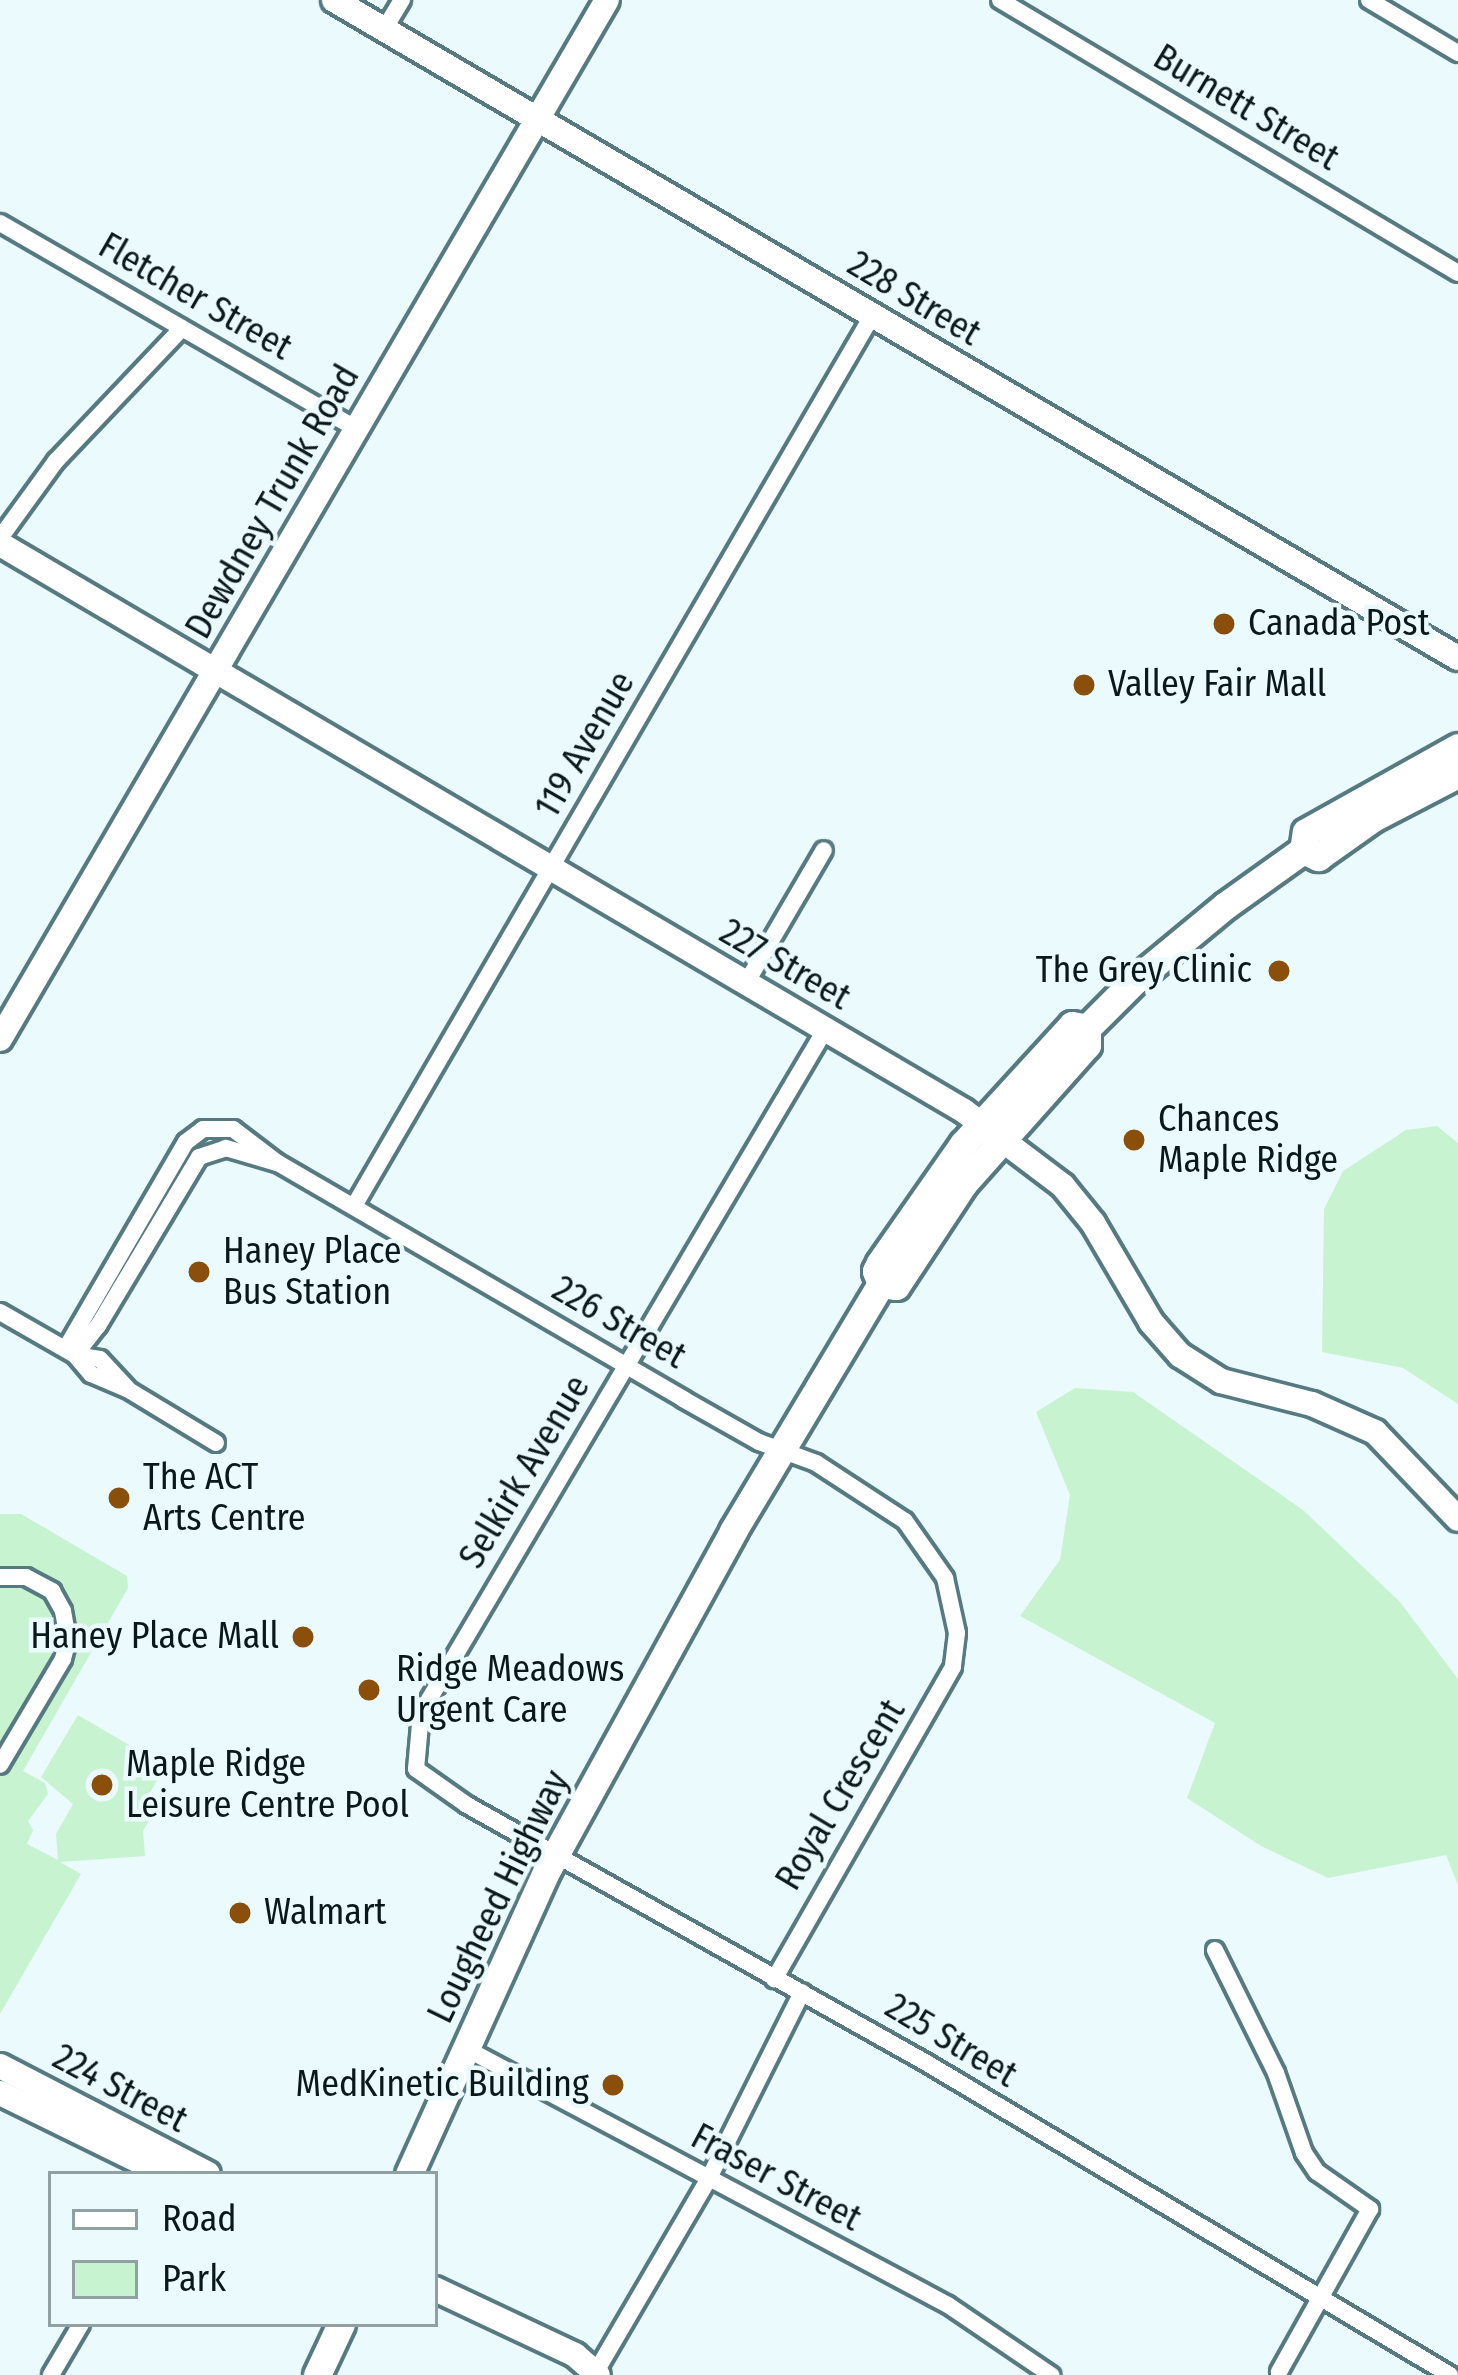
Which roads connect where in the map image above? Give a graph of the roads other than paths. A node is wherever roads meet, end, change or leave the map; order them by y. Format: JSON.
{"nodes":[{"id":1,"x":334,"y":0,"type":"edge"},
{"id":2,"x":401,"y":0,"type":"edge"},
{"id":3,"x":607,"y":0,"type":"edge"},
{"id":4,"x":1000,"y":0,"type":"edge"},
{"id":5,"x":1369,"y":0,"type":"edge"},
{"id":6,"x":385,"y":28,"type":"junction"},
{"id":7,"x":1458,"y":53,"type":"edge"},
{"id":8,"x":539,"y":118,"type":"junction"},
{"id":9,"x":0,"y":223,"type":"edge"},
{"id":10,"x":1458,"y":273,"type":"edge"},
{"id":11,"x":872,"y":316,"type":"junction"},
{"id":12,"x":182,"y":328,"type":"junction"},
{"id":13,"x":357,"y":429,"type":"junction"},
{"id":14,"x":0,"y":541,"type":"edge"},
{"id":15,"x":1458,"y":658,"type":"edge"},
{"id":16,"x":216,"y":670,"type":"junction"},
{"id":17,"x":1458,"y":747,"type":"edge"},
{"id":18,"x":1458,"y":774,"type":"edge"},
{"id":19,"x":824,"y":850,"type":"dead end"},
{"id":20,"x":1303,"y":850,"type":"junction"},
{"id":21,"x":551,"y":870,"type":"junction"},
{"id":22,"x":745,"y":985,"type":"junction"},
{"id":23,"x":825,"y":1030,"type":"junction"},
{"id":24,"x":0,"y":1039,"type":"edge"},
{"id":25,"x":992,"y":1131,"type":"junction"},
{"id":26,"x":278,"y":1162,"type":"junction"},
{"id":27,"x":354,"y":1206,"type":"junction"},
{"id":28,"x":0,"y":1312,"type":"edge"},
{"id":29,"x":70,"y":1352,"type":"junction"},
{"id":30,"x":626,"y":1366,"type":"junction"},
{"id":31,"x":216,"y":1443,"type":"dead end"},
{"id":32,"x":782,"y":1449,"type":"junction"},
{"id":33,"x":1458,"y":1519,"type":"edge"},
{"id":34,"x":0,"y":1577,"type":"edge"},
{"id":35,"x":957,"y":1642,"type":"joint"},
{"id":36,"x":0,"y":1765,"type":"edge"},
{"id":37,"x":416,"y":1769,"type":"joint"},
{"id":38,"x":555,"y":1854,"type":"junction"},
{"id":39,"x":1215,"y":1950,"type":"dead end"},
{"id":40,"x":774,"y":1979,"type":"junction"},
{"id":41,"x":802,"y":1992,"type":"junction"},
{"id":42,"x":465,"y":2048,"type":"junction"},
{"id":43,"x":0,"y":2066,"type":"edge"},
{"id":44,"x":0,"y":2093,"type":"edge"},
{"id":45,"x":171,"y":2170,"type":"edge"},
{"id":46,"x":410,"y":2171,"type":"edge"},
{"id":47,"x":707,"y":2180,"type":"junction"},
{"id":48,"x":438,"y":2290,"type":"edge"},
{"id":49,"x":1321,"y":2299,"type":"junction"},
{"id":50,"x":80,"y":2327,"type":"edge"},
{"id":51,"x":340,"y":2327,"type":"edge"},
{"id":52,"x":1279,"y":2372,"type":"edge"},
{"id":53,"x":596,"y":2374,"type":"edge"},
{"id":54,"x":51,"y":2375,"type":"edge"},
{"id":55,"x":317,"y":2375,"type":"edge"},
{"id":56,"x":1051,"y":2375,"type":"edge"},
{"id":57,"x":1450,"y":2375,"type":"edge"}],
"edges":[{"from":1,"to":6,"type":"main road","name":"228 Street"},
{"from":2,"to":6,"type":"street"},
{"from":3,"to":8,"type":"main road","name":"Dewdney Trunk Road"},
{"from":4,"to":10,"type":"street","name":"Burnett Street"},
{"from":5,"to":7,"type":"street"},
{"from":6,"to":8,"type":"main road","name":"228 Street"},
{"from":8,"to":11,"type":"main road","name":"228 Street"},
{"from":8,"to":13,"type":"main road","name":"Dewdney Trunk Road"},
{"from":9,"to":12,"type":"street","name":"Fletcher Street"},
{"from":11,"to":15,"type":"main road","name":"228 Street"},
{"from":11,"to":21,"type":"street","name":"119 Avenue"},
{"from":12,"to":13,"type":"street","name":"Fletcher Street"},
{"from":12,"to":14,"type":"street"},
{"from":13,"to":16,"type":"main road","name":"Dewdney Trunk Road"},
{"from":14,"to":16,"type":"main road","name":"227 Street"},
{"from":16,"to":21,"type":"main road","name":"227 Street"},
{"from":16,"to":24,"type":"main road","name":"Dewdney Trunk Road"},
{"from":17,"to":20,"type":"main road","name":"Lougheed Highway"},
{"from":18,"to":20,"type":"main road","name":"Lougheed Highway"},
{"from":19,"to":22,"type":"street"},
{"from":20,"to":25,"type":"main road","name":"Lougheed Highway"},
{"from":21,"to":22,"type":"main road","name":"227 Street"},
{"from":21,"to":27,"type":"street","name":"119 Avenue"},
{"from":22,"to":23,"type":"main road","name":"227 Street"},
{"from":23,"to":25,"type":"main road","name":"227 Street"},
{"from":23,"to":30,"type":"street","name":"Selkirk Avenue"},
{"from":25,"to":32,"type":"main road","name":"Lougheed Highway"},
{"from":25,"to":33,"type":"main road","name":"227 Street"},
{"from":26,"to":27,"type":"street","name":"226 Street"},
{"from":26,"to":29,"type":"street"},
{"from":26,"to":29,"type":"street","name":"226 Street"},
{"from":27,"to":30,"type":"street","name":"226 Street"},
{"from":28,"to":29,"type":"street"},
{"from":29,"to":31,"type":"street"},
{"from":30,"to":32,"type":"street","name":"226 Street"},
{"from":30,"to":37,"type":"street","name":"Selkirk Avenue"},
{"from":32,"to":35,"type":"street","name":"226 Street"},
{"from":32,"to":38,"type":"main road","name":"Lougheed Highway"},
{"from":34,"to":36,"type":"street"},
{"from":35,"to":40,"type":"street","name":"Royal Crescent"},
{"from":37,"to":38,"type":"street","name":"225 Street"},
{"from":38,"to":40,"type":"street","name":"225 Street"},
{"from":38,"to":42,"type":"main road","name":"Lougheed Highway"},
{"from":39,"to":49,"type":"street"},
{"from":40,"to":41,"type":"street","name":"225 Street"},
{"from":41,"to":47,"type":"street"},
{"from":41,"to":49,"type":"street","name":"225 Street"},
{"from":42,"to":46,"type":"main road","name":"Lougheed Highway"},
{"from":42,"to":47,"type":"street","name":"Fraser Street"},
{"from":43,"to":45,"type":"main road","name":"224 Street"},
{"from":44,"to":45,"type":"main road","name":"224 Street"},
{"from":47,"to":53,"type":"street"},
{"from":47,"to":56,"type":"street","name":"Fraser Street"},
{"from":48,"to":53,"type":"main road"},
{"from":49,"to":52,"type":"street"},
{"from":49,"to":57,"type":"street","name":"225 Street"},
{"from":50,"to":54,"type":"street"},
{"from":51,"to":55,"type":"main road"}]}
